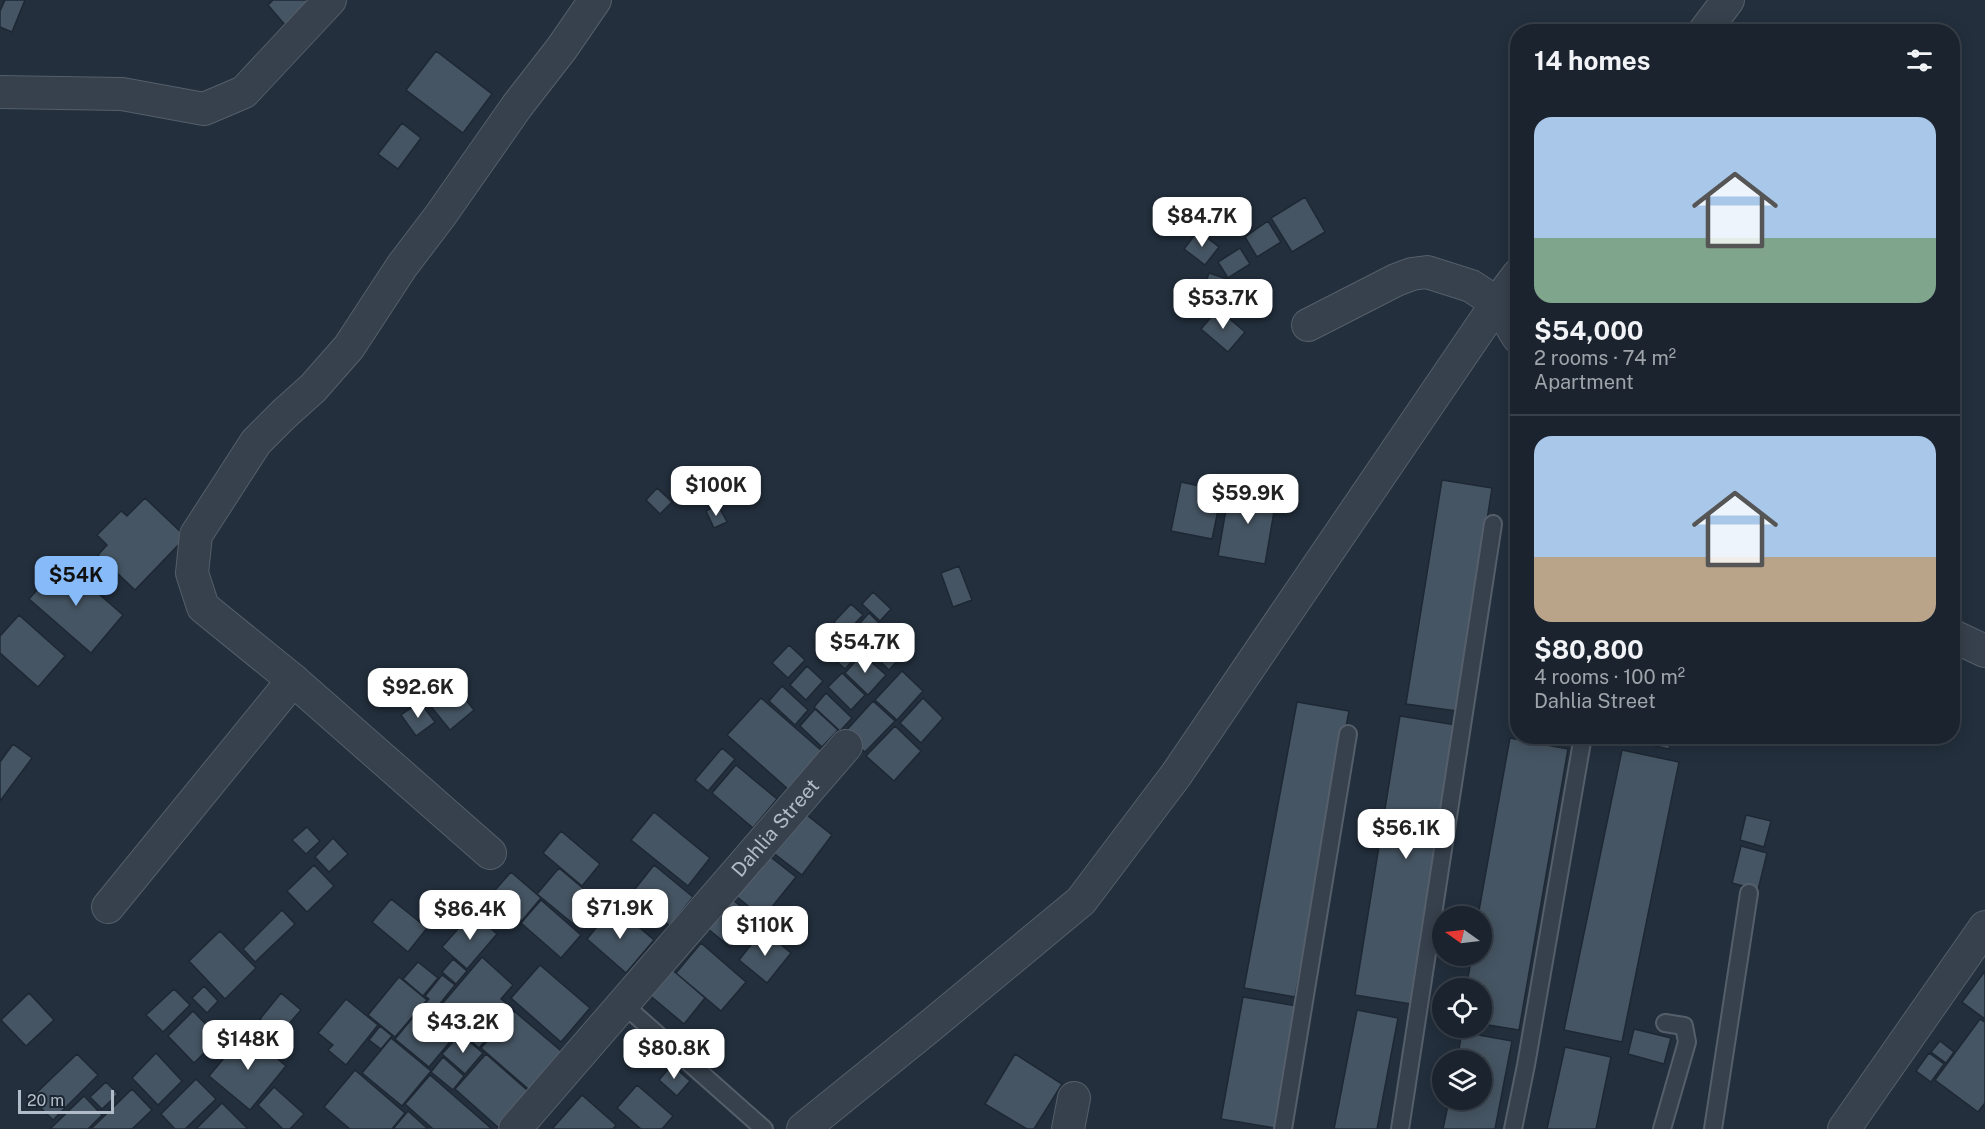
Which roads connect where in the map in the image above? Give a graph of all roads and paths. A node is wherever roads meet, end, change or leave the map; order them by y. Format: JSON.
{"nodes":[{"id":1,"x":330,"y":0,"type":"edge"},
{"id":2,"x":595,"y":0,"type":"edge"},
{"id":3,"x":1728,"y":0,"type":"edge"},
{"id":4,"x":1710,"y":24,"type":"edge"},
{"id":5,"x":0,"y":92,"type":"edge"},
{"id":6,"x":1510,"y":286,"type":"edge"},
{"id":7,"x":1497,"y":303,"type":"junction"},
{"id":8,"x":1510,"y":324,"type":"edge"},
{"id":9,"x":1308,"y":325,"type":"dead end"},
{"id":10,"x":1493,"y":524,"type":"dead end"},
{"id":11,"x":1960,"y":639,"type":"edge"},
{"id":12,"x":1985,"y":651,"type":"edge"},
{"id":13,"x":292,"y":680,"type":"junction"},
{"id":14,"x":1348,"y":734,"type":"dead end"},
{"id":15,"x":1582,"y":744,"type":"edge"},
{"id":16,"x":846,"y":746,"type":"dead end"},
{"id":17,"x":490,"y":853,"type":"dead end"},
{"id":18,"x":1749,"y":893,"type":"dead end"},
{"id":19,"x":108,"y":907,"type":"dead end"},
{"id":20,"x":1985,"y":927,"type":"edge"},
{"id":21,"x":623,"y":1004,"type":"junction"},
{"id":22,"x":1665,"y":1023,"type":"dead end"},
{"id":23,"x":1074,"y":1098,"type":"dead end"},
{"id":24,"x":515,"y":1129,"type":"edge"},
{"id":25,"x":764,"y":1129,"type":"edge"},
{"id":26,"x":803,"y":1129,"type":"edge"},
{"id":27,"x":1068,"y":1129,"type":"edge"},
{"id":28,"x":1283,"y":1129,"type":"edge"},
{"id":29,"x":1401,"y":1129,"type":"edge"},
{"id":30,"x":1513,"y":1129,"type":"edge"},
{"id":31,"x":1662,"y":1129,"type":"edge"},
{"id":32,"x":1713,"y":1129,"type":"edge"},
{"id":33,"x":1844,"y":1129,"type":"edge"}],
"edges":[{"from":1,"to":5,"type":"street"},
{"from":2,"to":13,"type":"street"},
{"from":3,"to":4,"type":"street"},
{"from":6,"to":7,"type":"street"},
{"from":7,"to":8,"type":"street"},
{"from":7,"to":9,"type":"street"},
{"from":7,"to":26,"type":"street"},
{"from":10,"to":29,"type":"lane"},
{"from":11,"to":12,"type":"street"},
{"from":13,"to":17,"type":"street"},
{"from":13,"to":19,"type":"street"},
{"from":14,"to":28,"type":"lane"},
{"from":15,"to":30,"type":"lane"},
{"from":16,"to":21,"type":"street","name":"Dahlia Street"},
{"from":18,"to":32,"type":"lane"},
{"from":20,"to":33,"type":"street"},
{"from":21,"to":24,"type":"street","name":"Dahlia Street"},
{"from":21,"to":25,"type":"lane"},
{"from":22,"to":31,"type":"lane"},
{"from":23,"to":27,"type":"street"}]}
